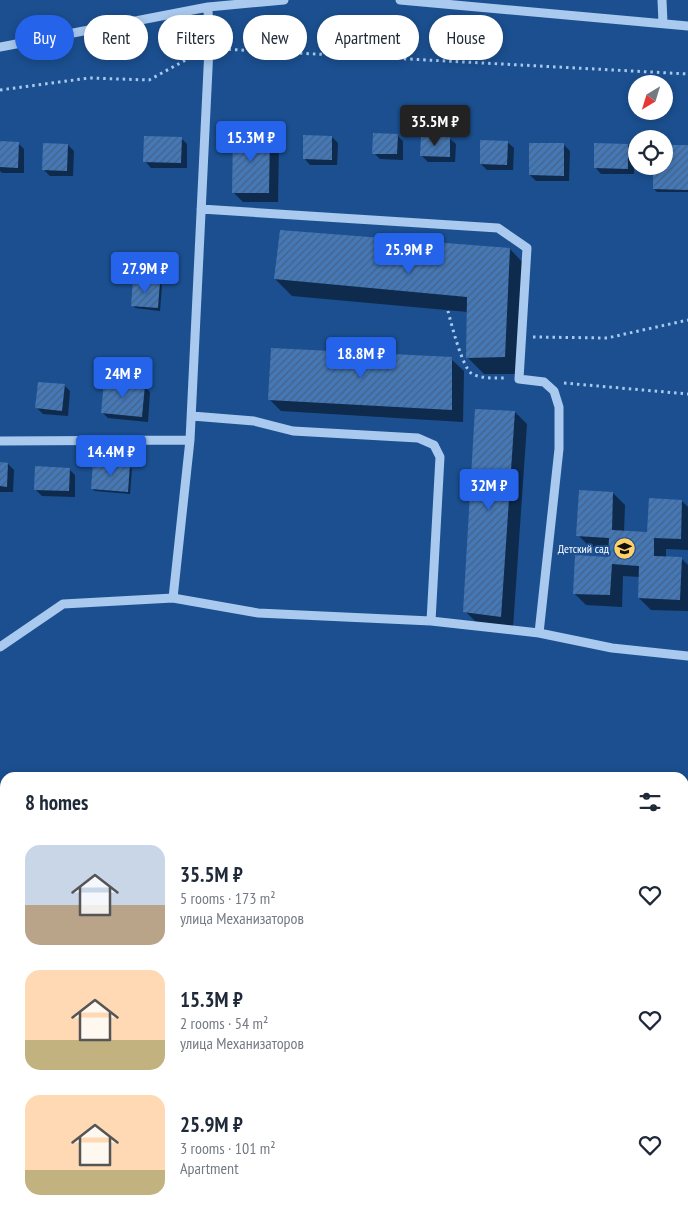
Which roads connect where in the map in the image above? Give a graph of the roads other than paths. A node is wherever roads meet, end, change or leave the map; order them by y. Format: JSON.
{"nodes":[{"id":1,"x":284,"y":0,"type":"edge"},
{"id":2,"x":400,"y":0,"type":"edge"},
{"id":3,"x":662,"y":0,"type":"edge"},
{"id":4,"x":208,"y":7,"type":"junction"},
{"id":5,"x":663,"y":23,"type":"junction"},
{"id":6,"x":688,"y":26,"type":"edge"},
{"id":7,"x":0,"y":47,"type":"edge"},
{"id":8,"x":201,"y":209,"type":"junction"},
{"id":9,"x":192,"y":416,"type":"junction"},
{"id":10,"x":190,"y":440,"type":"junction"},
{"id":11,"x":0,"y":441,"type":"edge"},
{"id":12,"x":173,"y":598,"type":"junction"},
{"id":13,"x":431,"y":621,"type":"junction"},
{"id":14,"x":539,"y":634,"type":"junction"},
{"id":15,"x":0,"y":647,"type":"edge"},
{"id":16,"x":688,"y":656,"type":"edge"}],
"edges":[{"from":1,"to":4,"type":"street"},
{"from":2,"to":5,"type":"street"},
{"from":3,"to":5,"type":"street"},
{"from":4,"to":7,"type":"street"},
{"from":4,"to":8,"type":"street"},
{"from":5,"to":6,"type":"street"},
{"from":8,"to":9,"type":"street"},
{"from":8,"to":14,"type":"street"},
{"from":9,"to":10,"type":"street"},
{"from":9,"to":13,"type":"street"},
{"from":10,"to":11,"type":"street"},
{"from":10,"to":12,"type":"street"},
{"from":12,"to":13,"type":"street"},
{"from":12,"to":15,"type":"street"},
{"from":13,"to":14,"type":"street"},
{"from":14,"to":16,"type":"street"}]}
